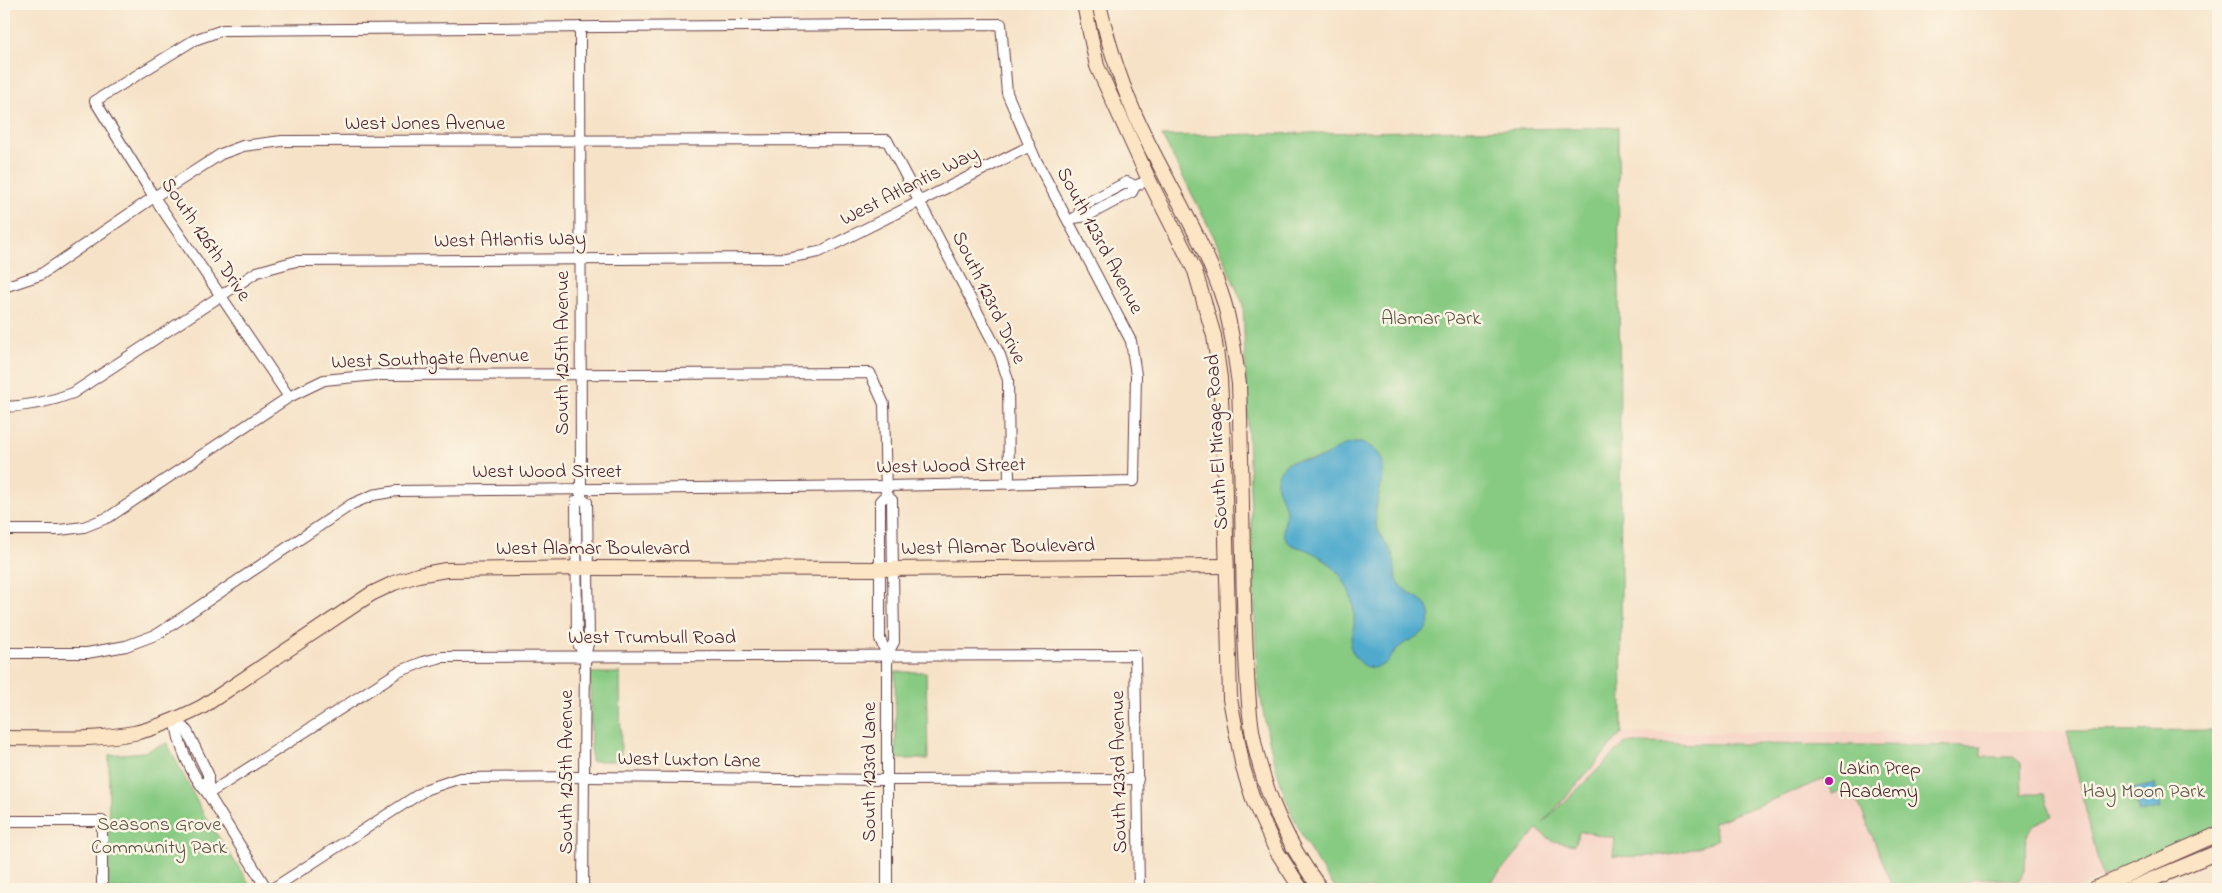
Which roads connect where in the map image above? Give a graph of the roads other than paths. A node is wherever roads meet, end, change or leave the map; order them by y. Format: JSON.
{"nodes":[{"id":1,"x":1084,"y":4,"type":"edge"},
{"id":2,"x":1099,"y":4,"type":"edge"},
{"id":3,"x":580,"y":27,"type":"junction"},
{"id":4,"x":887,"y":140,"type":"joint"},
{"id":5,"x":580,"y":142,"type":"junction"},
{"id":6,"x":1030,"y":146,"type":"junction"},
{"id":7,"x":1149,"y":180,"type":"junction"},
{"id":8,"x":154,"y":196,"type":"junction"},
{"id":9,"x":920,"y":201,"type":"junction"},
{"id":10,"x":1073,"y":218,"type":"junction"},
{"id":11,"x":580,"y":258,"type":"junction"},
{"id":12,"x":4,"y":287,"type":"edge"},
{"id":13,"x":221,"y":294,"type":"junction"},
{"id":14,"x":580,"y":373,"type":"junction"},
{"id":15,"x":870,"y":373,"type":"joint"},
{"id":16,"x":289,"y":397,"type":"junction"},
{"id":17,"x":4,"y":407,"type":"edge"},
{"id":18,"x":1134,"y":480,"type":"joint"},
{"id":19,"x":1008,"y":484,"type":"junction"},
{"id":20,"x":886,"y":491,"type":"junction"},
{"id":21,"x":581,"y":494,"type":"junction"},
{"id":22,"x":4,"y":530,"type":"edge"},
{"id":23,"x":1226,"y":566,"type":"junction"},
{"id":24,"x":581,"y":568,"type":"junction"},
{"id":25,"x":887,"y":569,"type":"junction"},
{"id":26,"x":4,"y":654,"type":"edge"},
{"id":27,"x":887,"y":655,"type":"junction"},
{"id":28,"x":1135,"y":655,"type":"joint"},
{"id":29,"x":585,"y":656,"type":"junction"},
{"id":30,"x":176,"y":720,"type":"junction"},
{"id":31,"x":4,"y":738,"type":"edge"},
{"id":32,"x":585,"y":777,"type":"junction"},
{"id":33,"x":1138,"y":779,"type":"junction"},
{"id":34,"x":889,"y":780,"type":"junction"},
{"id":35,"x":208,"y":794,"type":"junction"},
{"id":36,"x":4,"y":821,"type":"edge"},
{"id":37,"x":2218,"y":834,"type":"edge"},
{"id":38,"x":2218,"y":852,"type":"edge"},
{"id":39,"x":2117,"y":885,"type":"edge"},
{"id":40,"x":102,"y":889,"type":"edge"},
{"id":41,"x":268,"y":889,"type":"edge"},
{"id":42,"x":272,"y":889,"type":"edge"},
{"id":43,"x":583,"y":889,"type":"edge"},
{"id":44,"x":887,"y":889,"type":"edge"},
{"id":45,"x":1139,"y":889,"type":"edge"},
{"id":46,"x":1300,"y":889,"type":"edge"},
{"id":47,"x":1321,"y":889,"type":"edge"},
{"id":48,"x":2094,"y":889,"type":"edge"},
{"id":49,"x":2129,"y":889,"type":"edge"}],
"edges":[{"from":1,"to":7,"type":"main road","name":"South El Mirage Road"},
{"from":2,"to":47,"type":"main road","name":"South El Mirage Road"},
{"from":3,"to":5,"type":"street","name":"South 125th Avenue"},
{"from":3,"to":6,"type":"street","name":"South 123rd Avenue"},
{"from":3,"to":8,"type":"street","name":"South 126th Drive"},
{"from":4,"to":5,"type":"street","name":"West Jones Avenue"},
{"from":4,"to":9,"type":"street","name":"South 123rd Drive"},
{"from":5,"to":8,"type":"street","name":"West Jones Avenue"},
{"from":5,"to":11,"type":"street","name":"South 125th Avenue"},
{"from":6,"to":9,"type":"street","name":"West Atlantis Way"},
{"from":6,"to":10,"type":"street","name":"South 123rd Avenue"},
{"from":7,"to":10,"type":"street"},
{"from":7,"to":23,"type":"main road","name":"South El Mirage Road"},
{"from":8,"to":12,"type":"street","name":"West Jones Avenue"},
{"from":8,"to":13,"type":"street","name":"South 126th Drive"},
{"from":9,"to":11,"type":"street","name":"West Atlantis Way"},
{"from":9,"to":19,"type":"street","name":"South 123rd Drive"},
{"from":10,"to":18,"type":"street","name":"South 123rd Avenue"},
{"from":11,"to":13,"type":"street","name":"West Atlantis Way"},
{"from":11,"to":14,"type":"street","name":"South 125th Avenue"},
{"from":13,"to":16,"type":"street","name":"South 126th Drive"},
{"from":13,"to":17,"type":"street","name":"West Atlantis Way"},
{"from":14,"to":15,"type":"street","name":"West Southgate Avenue"},
{"from":14,"to":16,"type":"street","name":"West Southgate Avenue"},
{"from":14,"to":21,"type":"street","name":"South 125th Avenue"},
{"from":15,"to":20,"type":"street","name":"South 123rd Lane"},
{"from":16,"to":22,"type":"street","name":"West Southgate Avenue"},
{"from":18,"to":19,"type":"street","name":"West Wood Street"},
{"from":19,"to":20,"type":"street","name":"West Wood Street"},
{"from":20,"to":21,"type":"street","name":"West Wood Street"},
{"from":20,"to":25,"type":"street","name":"South 123rd Lane"},
{"from":21,"to":24,"type":"street","name":"South 125th Avenue"},
{"from":21,"to":26,"type":"street","name":"West Wood Street"},
{"from":23,"to":25,"type":"main road","name":"West Alamar Boulevard"},
{"from":23,"to":46,"type":"main road","name":"South El Mirage Road"},
{"from":24,"to":25,"type":"main road","name":"West Alamar Boulevard"},
{"from":24,"to":29,"type":"street","name":"South 125th Avenue"},
{"from":24,"to":30,"type":"main road","name":"West Alamar Boulevard"},
{"from":25,"to":27,"type":"street","name":"South 123rd Lane"},
{"from":27,"to":28,"type":"street","name":"West Trumbull Road"},
{"from":27,"to":29,"type":"street","name":"West Trumbull Road"},
{"from":27,"to":34,"type":"street","name":"South 123rd Lane"},
{"from":28,"to":33,"type":"street","name":"South 123rd Avenue"},
{"from":29,"to":32,"type":"street","name":"South 125th Avenue"},
{"from":29,"to":35,"type":"street","name":"West Trumbull Road"},
{"from":30,"to":31,"type":"main road","name":"West Alamar Boulevard"},
{"from":30,"to":35,"type":"street"},
{"from":32,"to":34,"type":"street","name":"West Luxton Lane"},
{"from":32,"to":42,"type":"street","name":"West Luxton Lane"},
{"from":32,"to":43,"type":"street","name":"South 125th Avenue"},
{"from":33,"to":34,"type":"street","name":"West Luxton Lane"},
{"from":33,"to":45,"type":"street","name":"South 123rd Avenue"},
{"from":34,"to":44,"type":"street","name":"South 123rd Lane"},
{"from":35,"to":41,"type":"street"},
{"from":36,"to":40,"type":"street"},
{"from":37,"to":39,"type":"main road"},
{"from":38,"to":49,"type":"main road"},
{"from":39,"to":48,"type":"main road"}]}
